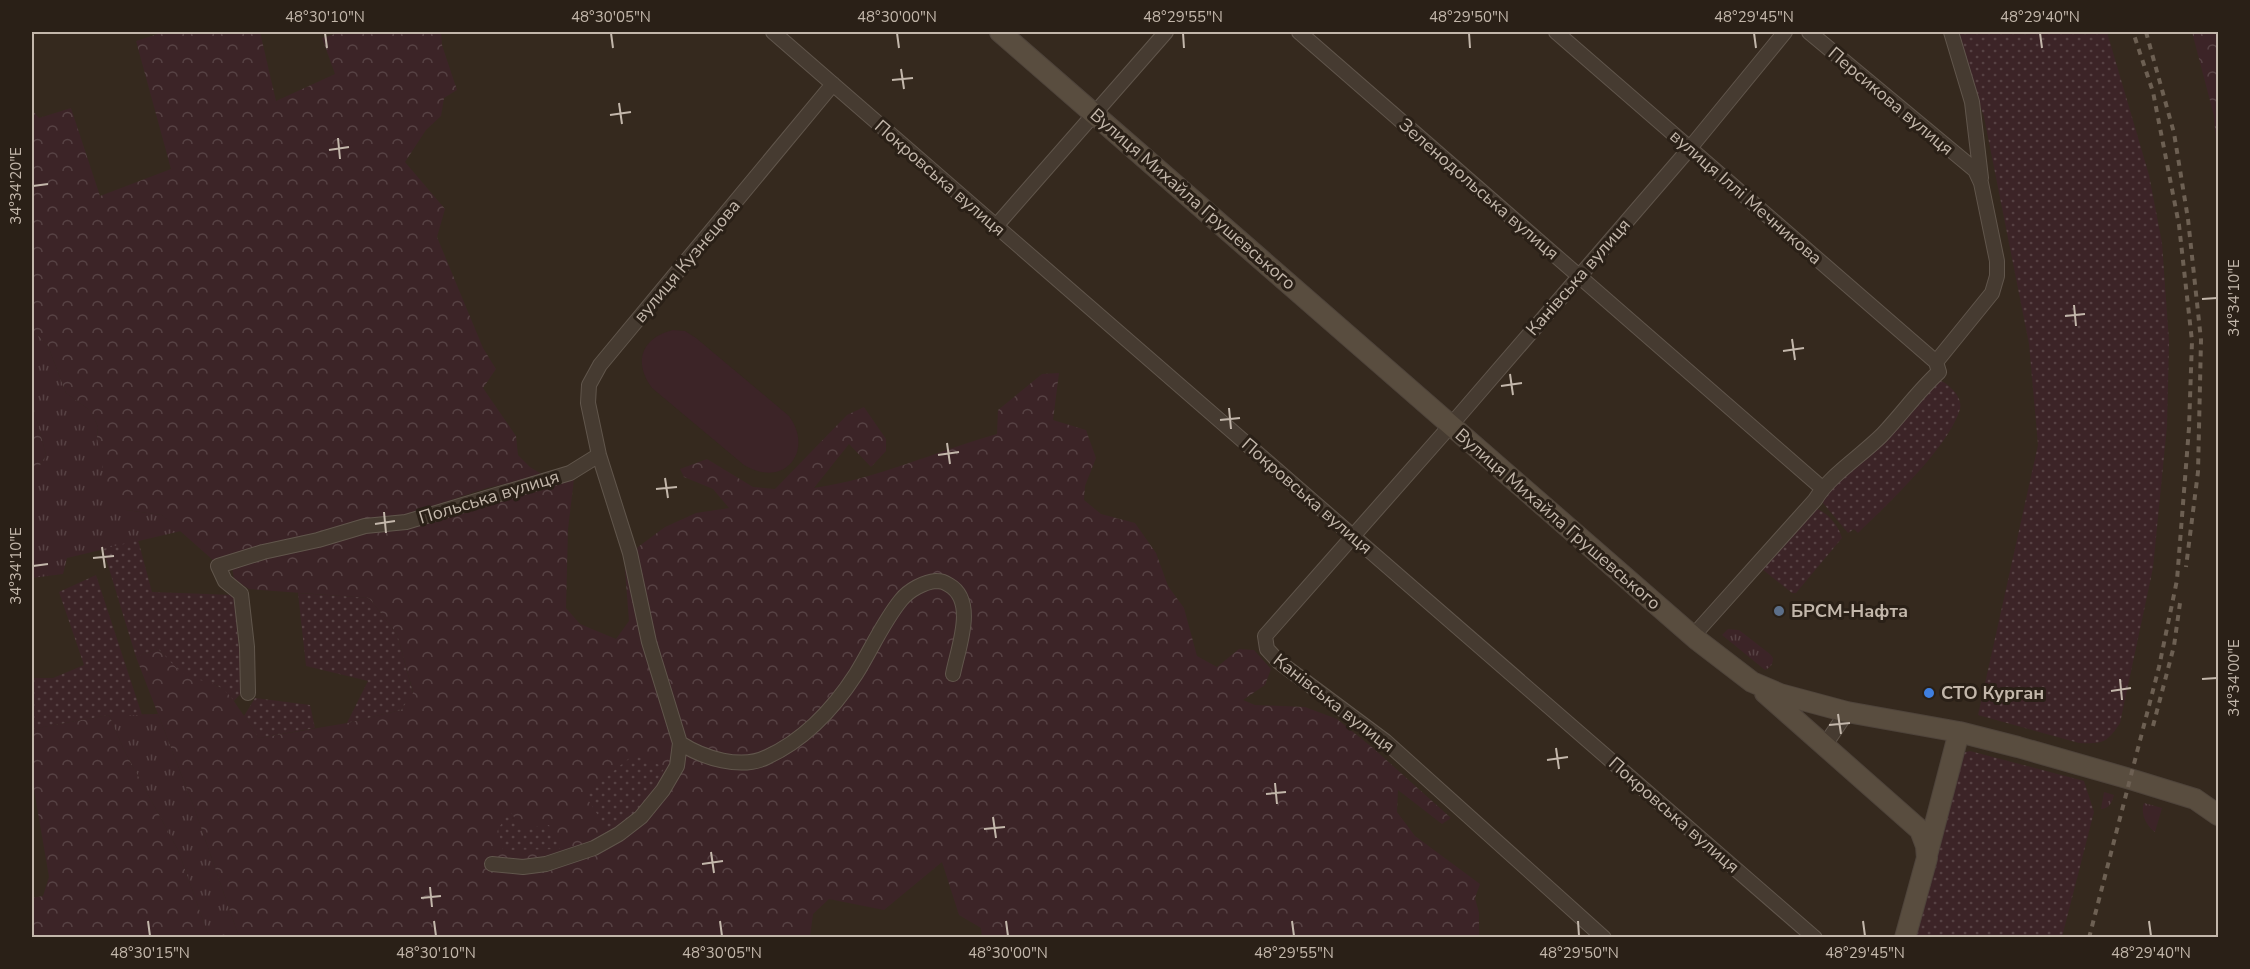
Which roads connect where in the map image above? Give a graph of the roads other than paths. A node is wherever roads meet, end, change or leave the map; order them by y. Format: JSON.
{"nodes":[{"id":1,"x":773,"y":32,"type":"edge"},
{"id":2,"x":1000,"y":32,"type":"edge"},
{"id":3,"x":1166,"y":32,"type":"edge"},
{"id":4,"x":1299,"y":32,"type":"edge"},
{"id":5,"x":1556,"y":32,"type":"edge"},
{"id":6,"x":1785,"y":32,"type":"edge"},
{"id":7,"x":1809,"y":32,"type":"edge"},
{"id":8,"x":1951,"y":32,"type":"edge"},
{"id":9,"x":833,"y":84,"type":"junction"},
{"id":10,"x":1095,"y":113,"type":"junction"},
{"id":11,"x":1690,"y":148,"type":"junction"},
{"id":12,"x":1982,"y":183,"type":"junction"},
{"id":13,"x":996,"y":226,"type":"junction"},
{"id":14,"x":1578,"y":276,"type":"junction"},
{"id":15,"x":1936,"y":362,"type":"junction"},
{"id":16,"x":1451,"y":425,"type":"junction"},
{"id":17,"x":599,"y":455,"type":"junction"},
{"id":18,"x":1822,"y":488,"type":"junction"},
{"id":19,"x":1353,"y":536,"type":"junction"},
{"id":20,"x":1693,"y":636,"type":"junction"},
{"id":21,"x":953,"y":674,"type":"dead end"},
{"id":22,"x":1752,"y":682,"type":"junction"},
{"id":23,"x":248,"y":693,"type":"dead end"},
{"id":24,"x":1847,"y":712,"type":"junction"},
{"id":25,"x":1959,"y":732,"type":"junction"},
{"id":26,"x":680,"y":743,"type":"junction"},
{"id":27,"x":1826,"y":745,"type":"junction"},
{"id":28,"x":2218,"y":815,"type":"edge"},
{"id":29,"x":1927,"y":858,"type":"junction"},
{"id":30,"x":492,"y":864,"type":"dead end"},
{"id":31,"x":1604,"y":938,"type":"edge"},
{"id":32,"x":1815,"y":938,"type":"edge"},
{"id":33,"x":1905,"y":938,"type":"edge"}],
"edges":[{"from":1,"to":9,"type":"street","name":"Покровська вулиця"},
{"from":2,"to":10,"type":"street","name":"Вулиця Михайла Грушевського"},
{"from":3,"to":10,"type":"street"},
{"from":4,"to":14,"type":"street","name":"Зеленодольська вулиця"},
{"from":5,"to":11,"type":"street","name":"вулиця Іллі Мечникова"},
{"from":6,"to":11,"type":"street","name":"Канівська вулиця"},
{"from":7,"to":12,"type":"street","name":"Персикова вулиця"},
{"from":8,"to":12,"type":"street"},
{"from":9,"to":13,"type":"street","name":"Покровська вулиця"},
{"from":9,"to":17,"type":"street","name":"вулиця Кузнєцова"},
{"from":10,"to":13,"type":"street"},
{"from":10,"to":16,"type":"street","name":"Вулиця Михайла Грушевського"},
{"from":11,"to":14,"type":"street","name":"Канівська вулиця"},
{"from":11,"to":15,"type":"street","name":"вулиця Іллі Мечникова"},
{"from":12,"to":15,"type":"street"},
{"from":13,"to":19,"type":"street","name":"Покровська вулиця"},
{"from":14,"to":16,"type":"street","name":"Канівська вулиця"},
{"from":14,"to":18,"type":"street","name":"Зеленодольська вулиця"},
{"from":15,"to":18,"type":"street"},
{"from":16,"to":19,"type":"street","name":"Канівська вулиця"},
{"from":16,"to":20,"type":"street","name":"Вулиця Михайла Грушевського"},
{"from":17,"to":23,"type":"street","name":"Польська вулиця"},
{"from":17,"to":26,"type":"street"},
{"from":18,"to":20,"type":"street"},
{"from":19,"to":31,"type":"street","name":"Канівська вулиця"},
{"from":19,"to":32,"type":"street","name":"Покровська вулиця"},
{"from":20,"to":22,"type":"street","name":"Вулиця Михайла Грушевського"},
{"from":21,"to":26,"type":"street"},
{"from":22,"to":24,"type":"street","name":"Вулиця Михайла Грушевського"},
{"from":22,"to":27,"type":"street"},
{"from":24,"to":25,"type":"street","name":"Вулиця Михайла Грушевського"},
{"from":24,"to":27,"type":"street"},
{"from":25,"to":28,"type":"street","name":"Вулиця Михайла Грушевського"},
{"from":25,"to":29,"type":"street"},
{"from":26,"to":30,"type":"street"},
{"from":27,"to":29,"type":"street"},
{"from":29,"to":33,"type":"street"}]}
